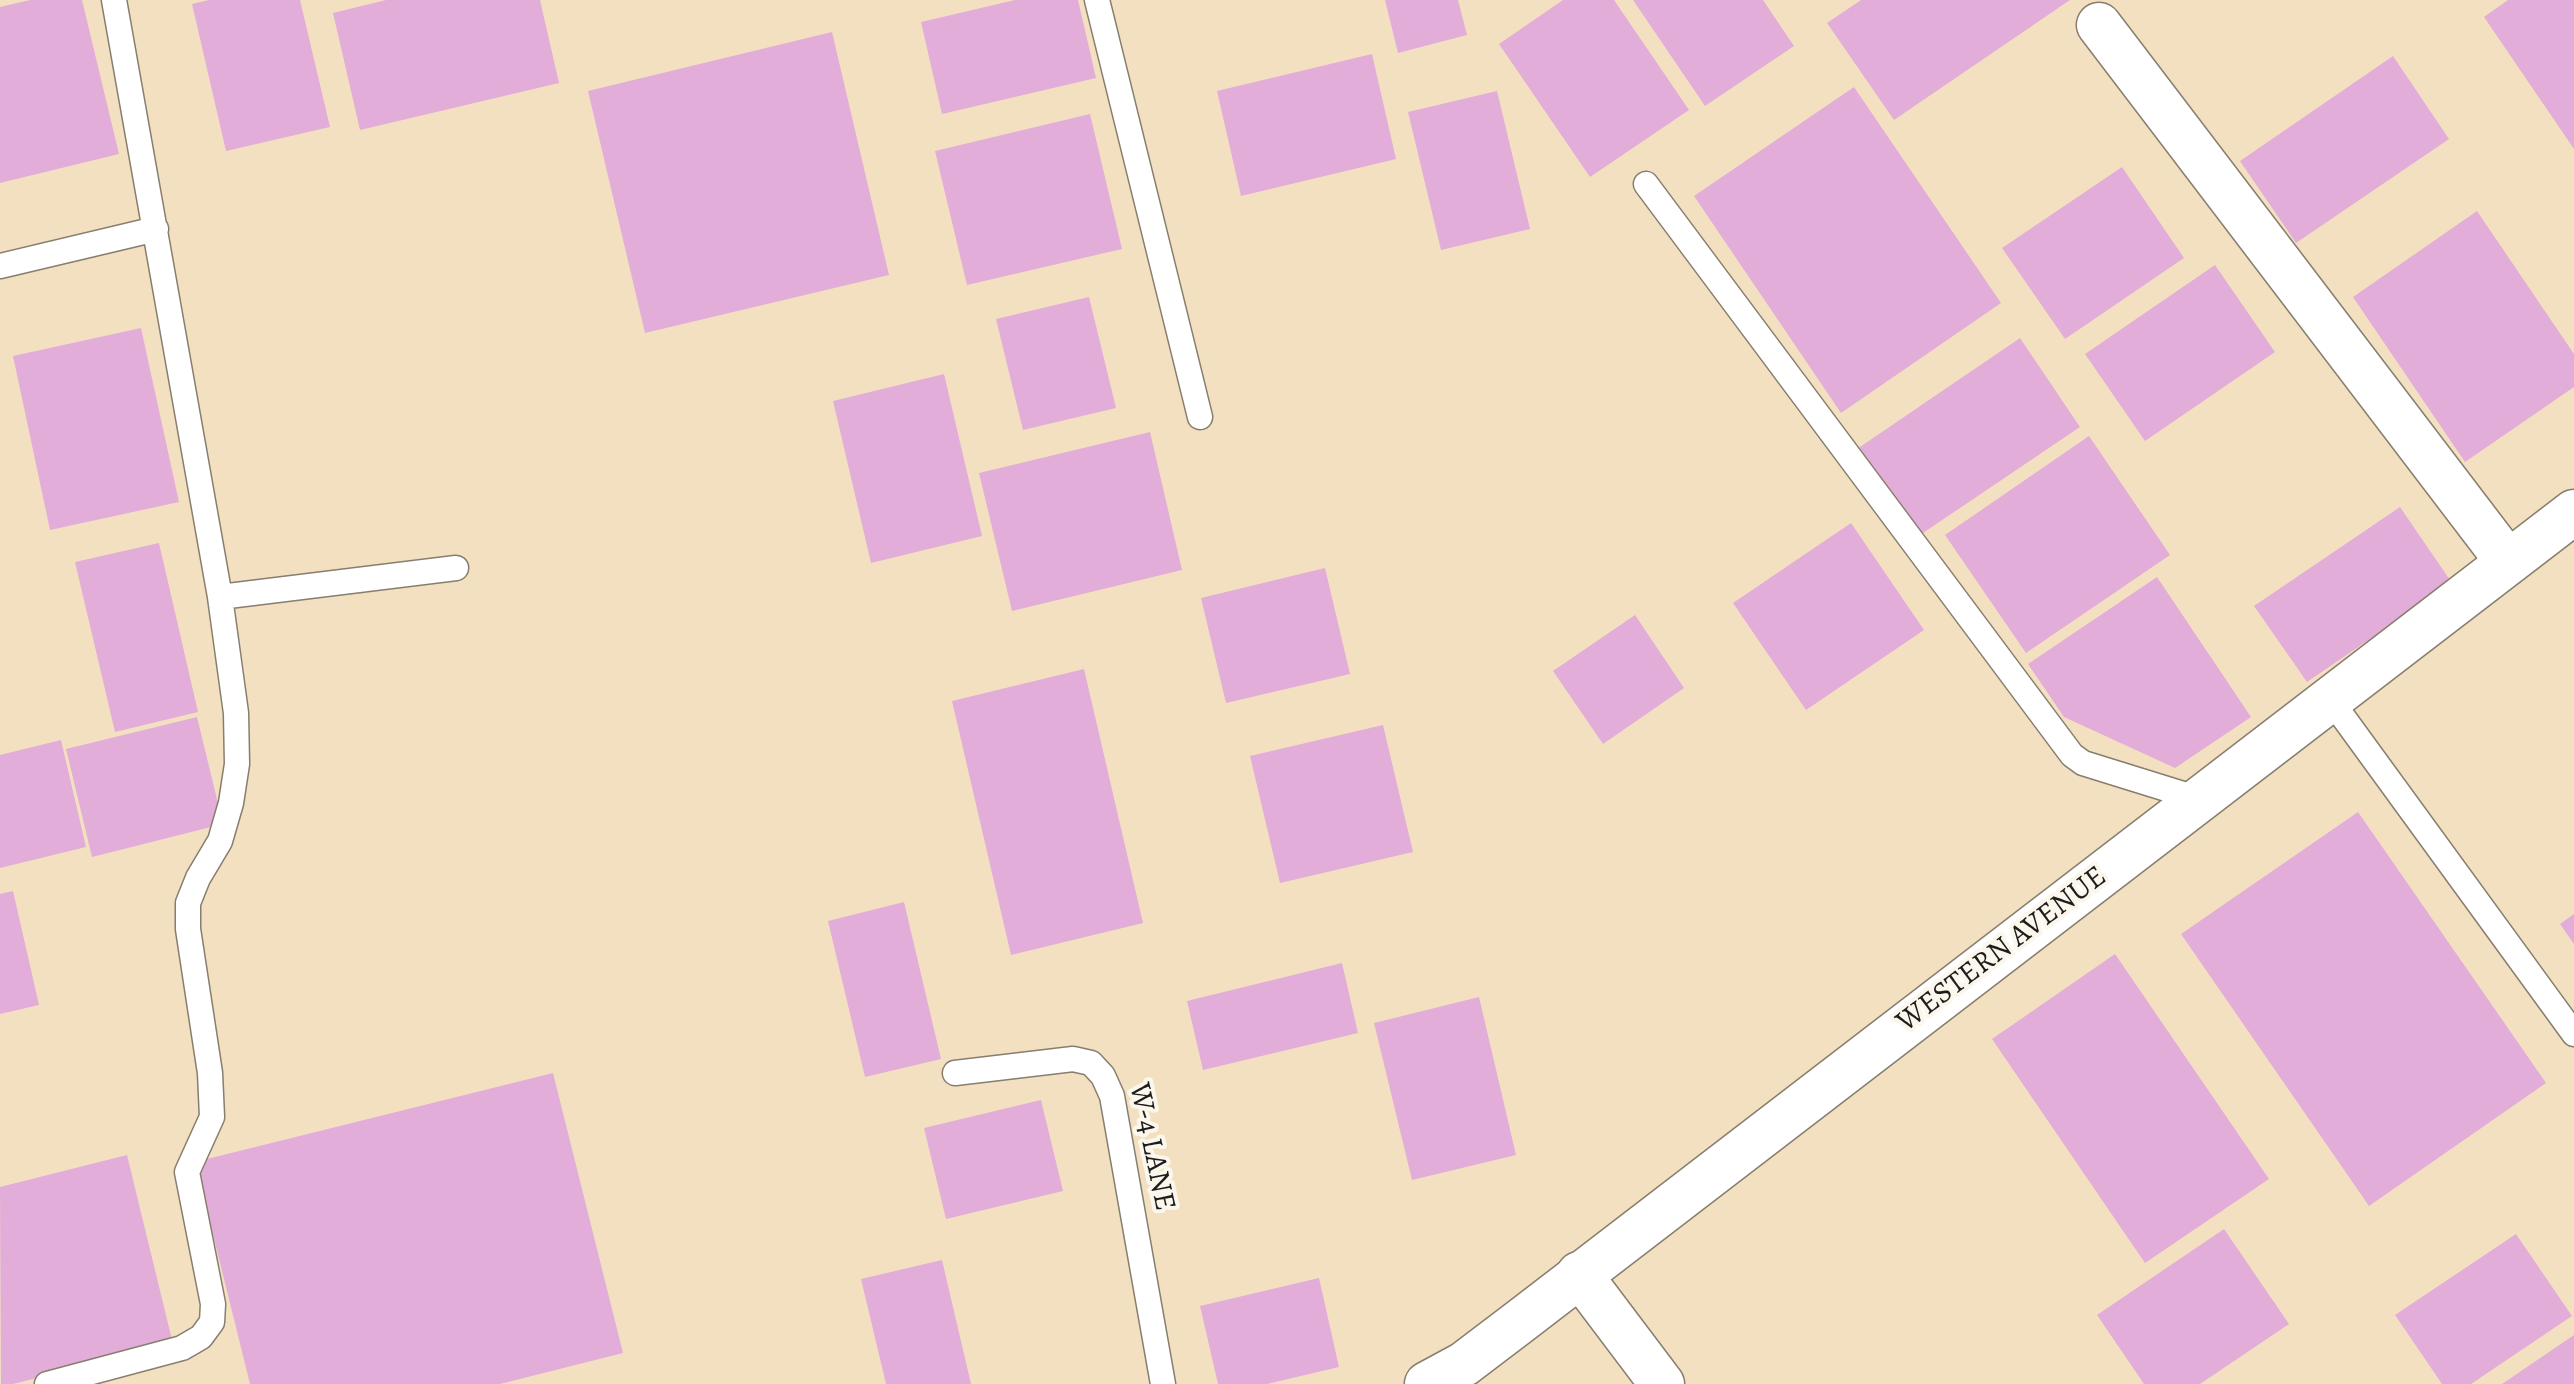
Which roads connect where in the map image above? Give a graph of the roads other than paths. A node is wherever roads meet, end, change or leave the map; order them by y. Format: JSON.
{"nodes":[{"id":1,"x":114,"y":0,"type":"edge"},
{"id":2,"x":1097,"y":0,"type":"edge"},
{"id":3,"x":2099,"y":25,"type":"dead end"},
{"id":4,"x":1646,"y":184,"type":"dead end"},
{"id":5,"x":156,"y":229,"type":"junction"},
{"id":6,"x":0,"y":266,"type":"edge"},
{"id":7,"x":1200,"y":417,"type":"dead end"},
{"id":8,"x":2574,"y":512,"type":"edge"},
{"id":9,"x":2508,"y":562,"type":"junction"},
{"id":10,"x":456,"y":568,"type":"dead end"},
{"id":11,"x":220,"y":597,"type":"junction"},
{"id":12,"x":2330,"y":699,"type":"junction"},
{"id":13,"x":2199,"y":799,"type":"junction"},
{"id":14,"x":2574,"y":1034,"type":"edge"},
{"id":15,"x":955,"y":1073,"type":"dead end"},
{"id":16,"x":1579,"y":1274,"type":"junction"},
{"id":17,"x":47,"y":1384,"type":"edge"},
{"id":18,"x":1163,"y":1384,"type":"edge"},
{"id":19,"x":1427,"y":1384,"type":"edge"},
{"id":20,"x":1662,"y":1384,"type":"edge"}],
"edges":[{"from":1,"to":5,"type":"lane"},
{"from":2,"to":7,"type":"lane"},
{"from":3,"to":9,"type":"street"},
{"from":4,"to":13,"type":"lane"},
{"from":5,"to":6,"type":"lane"},
{"from":5,"to":11,"type":"lane"},
{"from":8,"to":9,"type":"street","name":"WESTERN AVENUE"},
{"from":9,"to":12,"type":"street","name":"WESTERN AVENUE"},
{"from":10,"to":11,"type":"lane"},
{"from":11,"to":17,"type":"lane"},
{"from":12,"to":13,"type":"street","name":"WESTERN AVENUE"},
{"from":12,"to":14,"type":"lane"},
{"from":13,"to":16,"type":"street","name":"WESTERN AVENUE"},
{"from":15,"to":18,"type":"lane","name":"W-4 LANE"},
{"from":16,"to":19,"type":"street","name":"WESTERN AVENUE"},
{"from":16,"to":20,"type":"street"}]}
